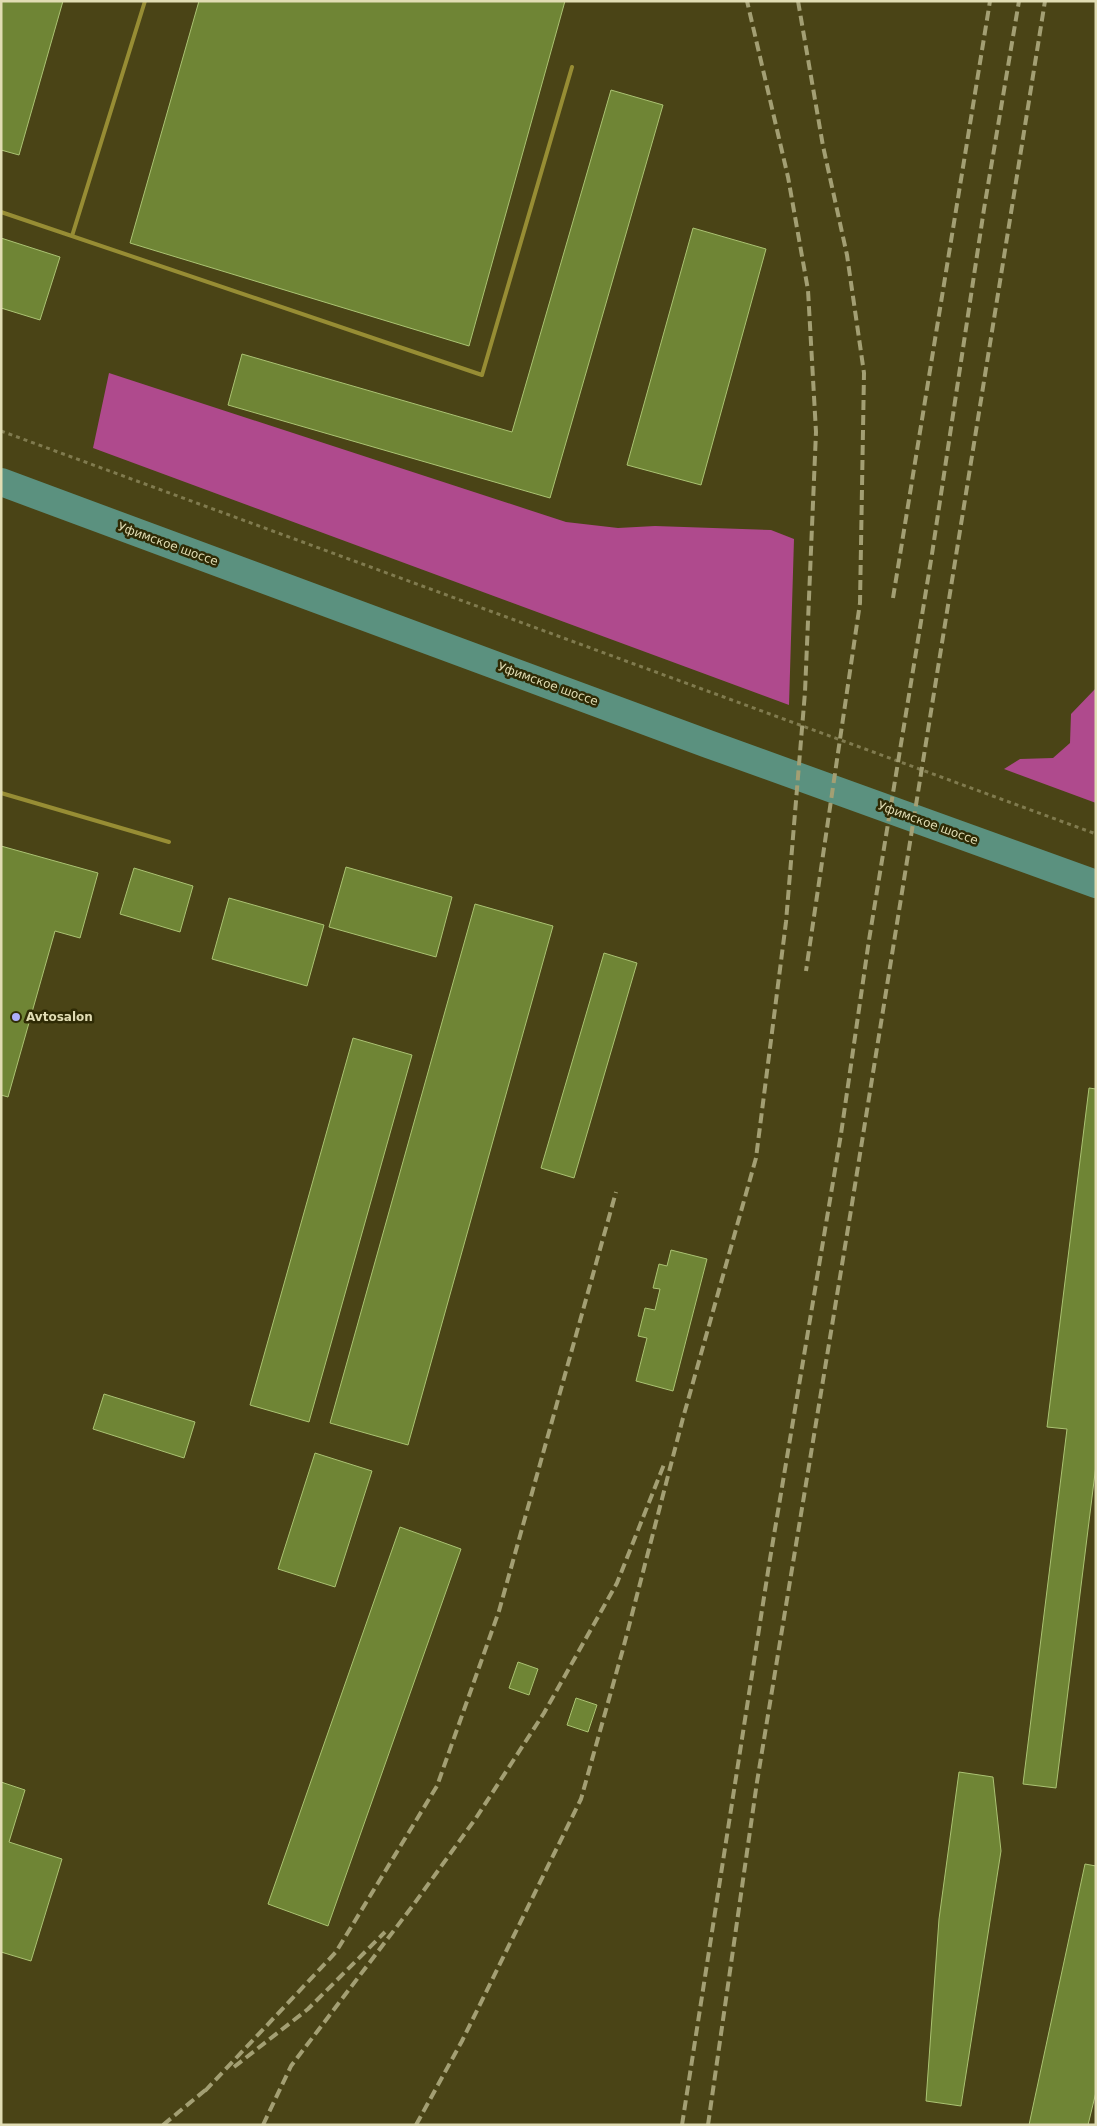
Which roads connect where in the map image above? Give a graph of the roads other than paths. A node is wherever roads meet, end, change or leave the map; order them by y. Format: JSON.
{"nodes":[{"id":1,"x":145,"y":1,"type":"edge"},
{"id":2,"x":572,"y":67,"type":"dead end"},
{"id":3,"x":1,"y":212,"type":"edge"},
{"id":4,"x":72,"y":236,"type":"junction"},
{"id":5,"x":1,"y":482,"type":"edge"},
{"id":6,"x":1,"y":793,"type":"edge"},
{"id":7,"x":169,"y":842,"type":"dead end"},
{"id":8,"x":1096,"y":884,"type":"edge"}],
"edges":[{"from":1,"to":4,"type":"lane"},
{"from":2,"to":4,"type":"lane"},
{"from":3,"to":4,"type":"lane"},
{"from":5,"to":8,"type":"main road","name":"Уфимское шоссе"},
{"from":6,"to":7,"type":"lane"}]}
